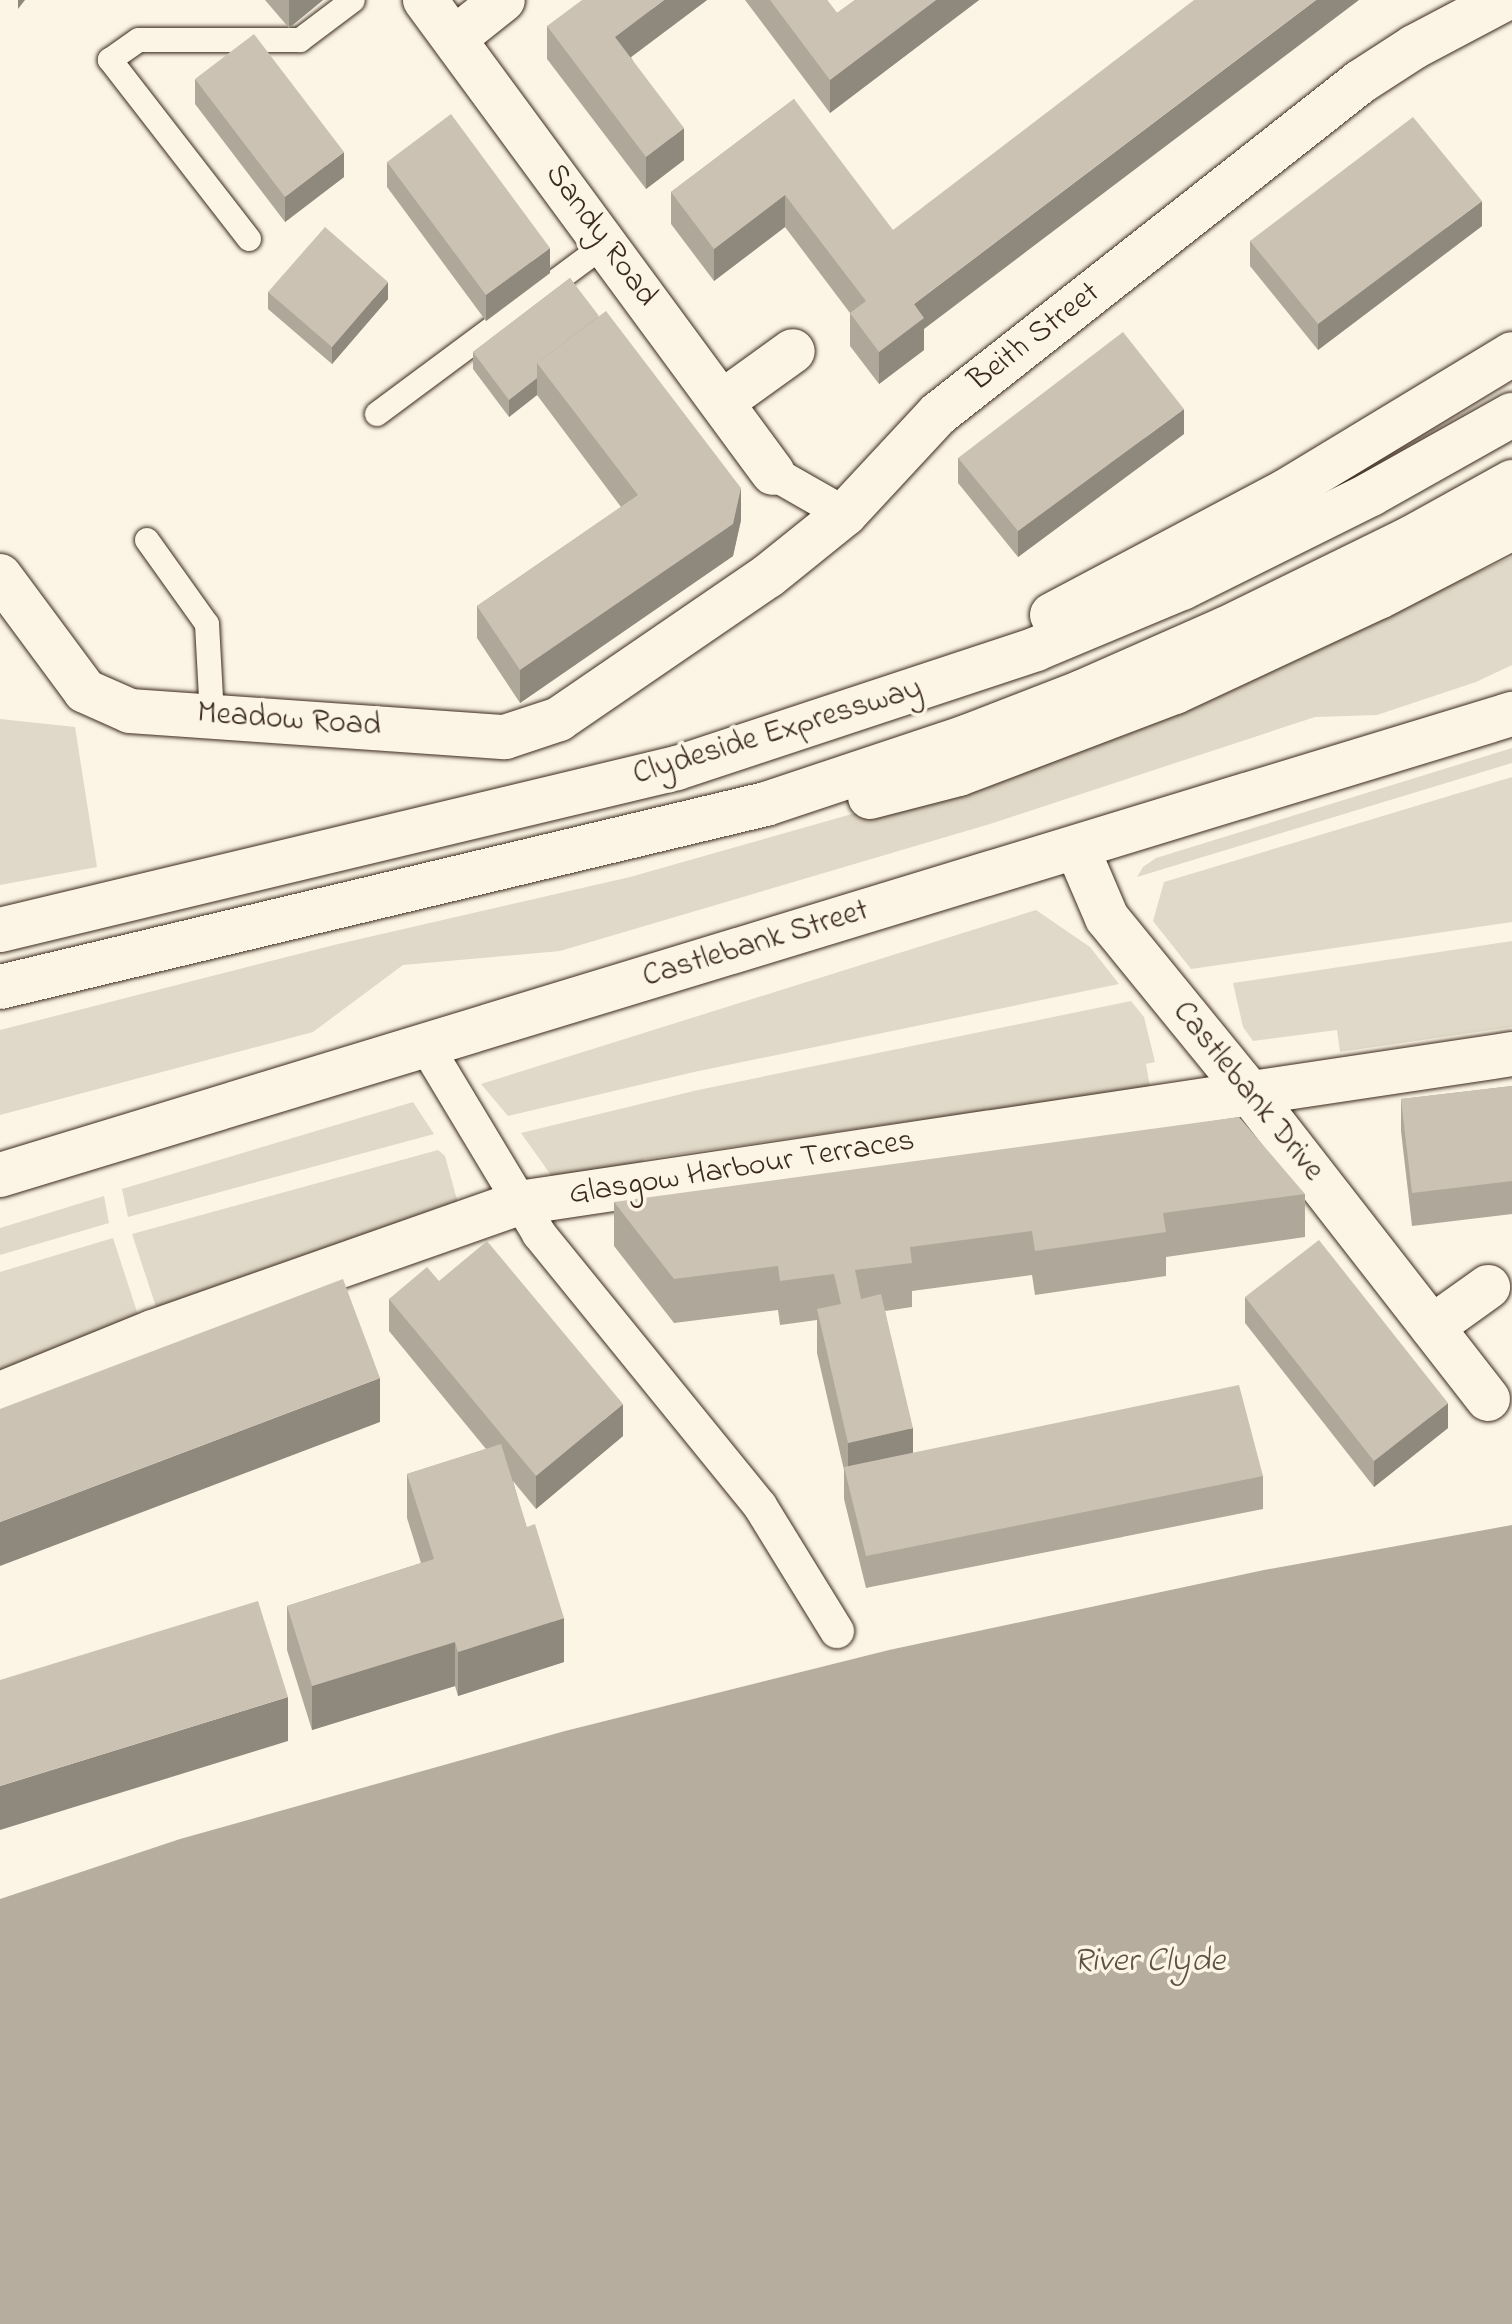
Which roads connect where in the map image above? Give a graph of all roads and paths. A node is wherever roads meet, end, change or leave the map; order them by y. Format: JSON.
{"nodes":[{"id":1,"x":353,"y":0,"type":"edge"},
{"id":2,"x":425,"y":0,"type":"edge"},
{"id":3,"x":503,"y":0,"type":"edge"},
{"id":4,"x":1503,"y":0,"type":"edge"},
{"id":5,"x":1512,"y":15,"type":"edge"},
{"id":6,"x":1464,"y":21,"type":"junction"},
{"id":7,"x":455,"y":38,"type":"junction"},
{"id":8,"x":249,"y":239,"type":"dead end"},
{"id":9,"x":606,"y":244,"type":"junction"},
{"id":10,"x":793,"y":351,"type":"dead end"},
{"id":11,"x":1512,"y":354,"type":"edge"},
{"id":12,"x":722,"y":402,"type":"junction"},
{"id":13,"x":377,"y":414,"type":"dead end"},
{"id":14,"x":1512,"y":415,"type":"edge"},
{"id":15,"x":773,"y":473,"type":"joint"},
{"id":16,"x":1512,"y":482,"type":"edge"},
{"id":17,"x":845,"y":514,"type":"junction"},
{"id":18,"x":1512,"y":528,"type":"edge"},
{"id":19,"x":147,"y":540,"type":"dead end"},
{"id":20,"x":0,"y":576,"type":"edge"},
{"id":21,"x":624,"y":677,"type":"joint"},
{"id":22,"x":898,"y":697,"type":"junction"},
{"id":23,"x":1512,"y":714,"type":"edge"},
{"id":24,"x":212,"y":715,"type":"junction"},
{"id":25,"x":766,"y":804,"type":"junction"},
{"id":26,"x":1077,"y":848,"type":"junction"},
{"id":27,"x":0,"y":930,"type":"edge"},
{"id":28,"x":0,"y":987,"type":"edge"},
{"id":29,"x":425,"y":1044,"type":"junction"},
{"id":30,"x":1512,"y":1054,"type":"edge"},
{"id":31,"x":1249,"y":1092,"type":"junction"},
{"id":32,"x":0,"y":1175,"type":"edge"},
{"id":33,"x":519,"y":1203,"type":"junction"},
{"id":34,"x":1488,"y":1287,"type":"dead end"},
{"id":35,"x":1432,"y":1327,"type":"junction"},
{"id":36,"x":0,"y":1394,"type":"edge"},
{"id":37,"x":1488,"y":1399,"type":"dead end"},
{"id":38,"x":837,"y":1631,"type":"dead end"}],
"edges":[{"from":1,"to":8,"type":"lane"},
{"from":2,"to":7,"type":"street","name":"Sandy Road"},
{"from":3,"to":7,"type":"street"},
{"from":4,"to":6,"type":"street","name":"Beith Street"},
{"from":5,"to":6,"type":"street","name":"Beith Street"},
{"from":6,"to":17,"type":"street","name":"Beith Street"},
{"from":7,"to":9,"type":"street","name":"Sandy Road"},
{"from":9,"to":12,"type":"street","name":"Sandy Road"},
{"from":9,"to":13,"type":"lane"},
{"from":10,"to":12,"type":"street"},
{"from":11,"to":22,"type":"street"},
{"from":12,"to":15,"type":"street","name":"Sandy Road"},
{"from":14,"to":22,"type":"street","name":"Clydeside Expressway"},
{"from":15,"to":17,"type":"street"},
{"from":16,"to":25,"type":"street","name":"Clydeside Expressway"},
{"from":17,"to":21,"type":"street","name":"Beith Street"},
{"from":18,"to":25,"type":"street"},
{"from":19,"to":24,"type":"lane"},
{"from":20,"to":24,"type":"street","name":"Meadow Road"},
{"from":21,"to":24,"type":"street","name":"Meadow Road"},
{"from":22,"to":27,"type":"street","name":"Clydeside Expressway"},
{"from":23,"to":26,"type":"street","name":"Castlebank Street"},
{"from":25,"to":28,"type":"street","name":"Clydeside Expressway"},
{"from":26,"to":29,"type":"street","name":"Castlebank Street"},
{"from":26,"to":31,"type":"street","name":"Castlebank Drive"},
{"from":29,"to":32,"type":"street","name":"Castlebank Street"},
{"from":29,"to":33,"type":"street"},
{"from":30,"to":31,"type":"street","name":"Glasgow Harbour Terraces"},
{"from":31,"to":33,"type":"street","name":"Glasgow Harbour Terraces"},
{"from":31,"to":35,"type":"street","name":"Castlebank Drive"},
{"from":33,"to":36,"type":"street","name":"Glasgow Harbour Terraces"},
{"from":33,"to":38,"type":"street"},
{"from":34,"to":35,"type":"street"},
{"from":35,"to":37,"type":"street","name":"Castlebank Drive"}]}
